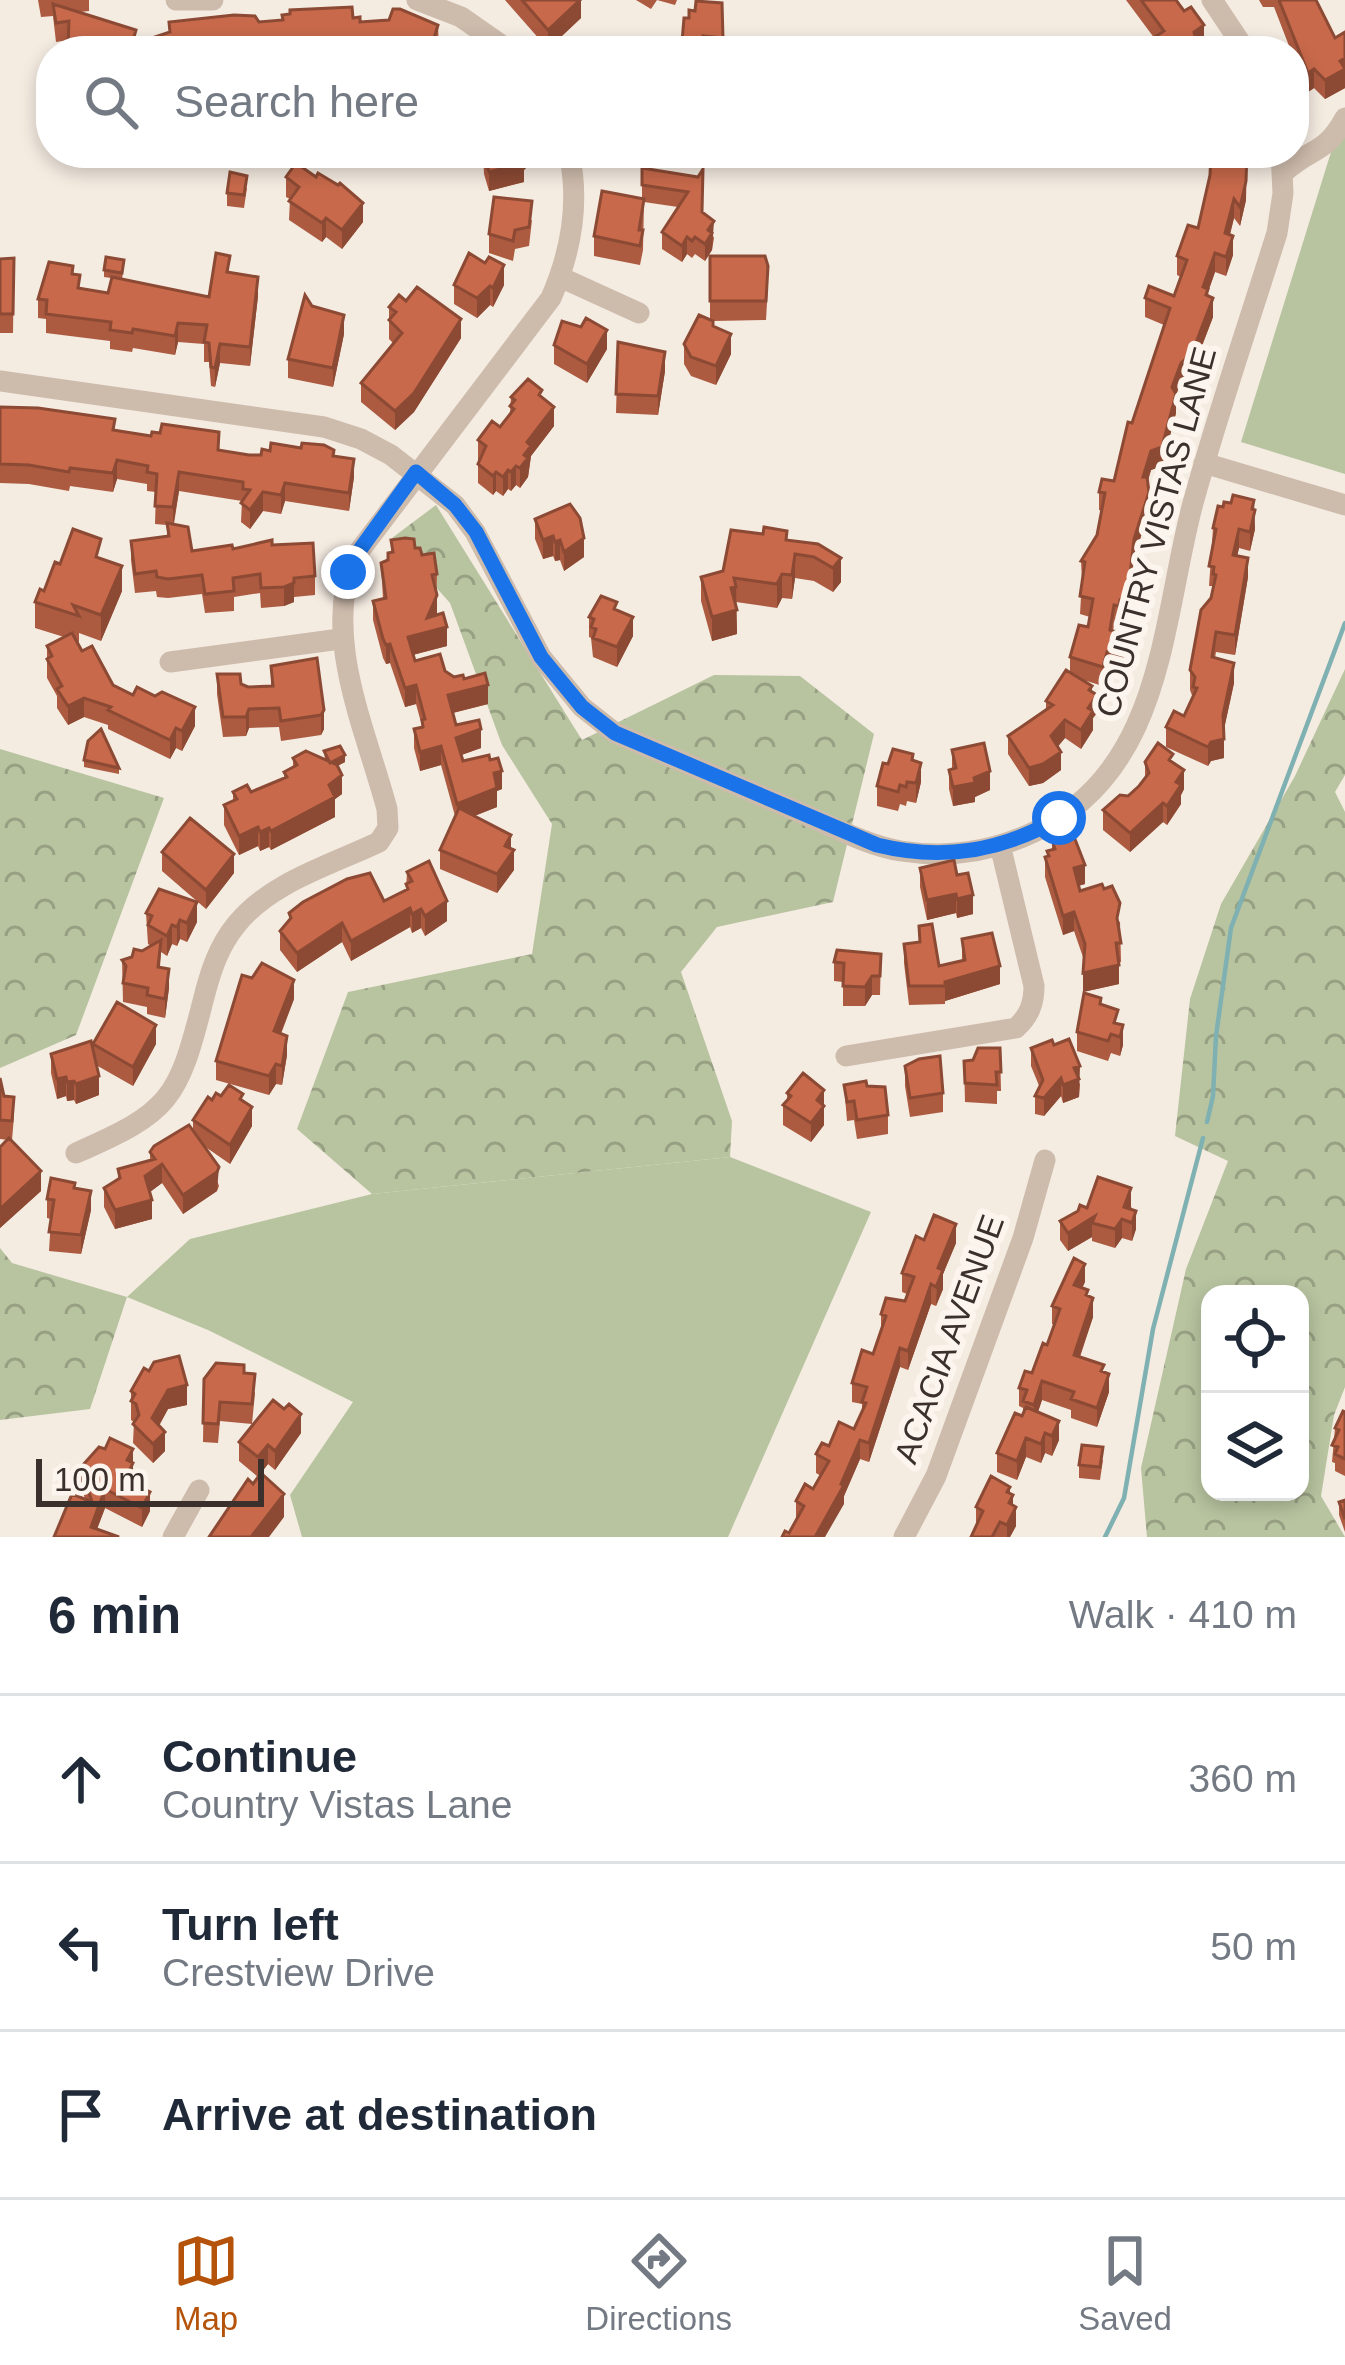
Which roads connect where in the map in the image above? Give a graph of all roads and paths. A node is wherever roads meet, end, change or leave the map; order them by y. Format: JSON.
{"nodes":[{"id":1,"x":176,"y":0,"type":"edge"},
{"id":2,"x":213,"y":0,"type":"edge"},
{"id":3,"x":417,"y":0,"type":"edge"},
{"id":4,"x":1212,"y":0,"type":"edge"},
{"id":5,"x":488,"y":36,"type":"edge"},
{"id":6,"x":1236,"y":36,"type":"edge"},
{"id":7,"x":1345,"y":118,"type":"edge"},
{"id":8,"x":1309,"y":153,"type":"edge"},
{"id":9,"x":570,"y":168,"type":"edge"},
{"id":10,"x":1282,"y":168,"type":"edge"},
{"id":11,"x":560,"y":278,"type":"junction"},
{"id":12,"x":639,"y":314,"type":"dead end"},
{"id":13,"x":0,"y":381,"type":"edge"},
{"id":14,"x":1204,"y":464,"type":"junction"},
{"id":15,"x":416,"y":472,"type":"junction"},
{"id":16,"x":1345,"y":505,"type":"edge"},
{"id":17,"x":340,"y":639,"type":"junction"},
{"id":18,"x":170,"y":662,"type":"dead end"},
{"id":19,"x":1000,"y":845,"type":"junction"},
{"id":20,"x":846,"y":1056,"type":"dead end"},
{"id":21,"x":76,"y":1153,"type":"dead end"},
{"id":22,"x":1045,"y":1160,"type":"dead end"},
{"id":23,"x":199,"y":1490,"type":"dead end"},
{"id":24,"x":173,"y":1537,"type":"edge"},
{"id":25,"x":904,"y":1537,"type":"edge"}],
"edges":[{"from":1,"to":2,"type":"street"},
{"from":3,"to":5,"type":"street"},
{"from":4,"to":6,"type":"street"},
{"from":7,"to":8,"type":"street"},
{"from":9,"to":11,"type":"street"},
{"from":10,"to":14,"type":"street","name":"COUNTRY VISTAS LANE"},
{"from":11,"to":12,"type":"street"},
{"from":11,"to":15,"type":"street"},
{"from":13,"to":15,"type":"street","name":"COUNTRY VISTAS LANE"},
{"from":14,"to":16,"type":"street"},
{"from":14,"to":19,"type":"street","name":"COUNTRY VISTAS LANE"},
{"from":15,"to":17,"type":"street"},
{"from":15,"to":19,"type":"street","name":"COUNTRY VISTAS LANE"},
{"from":17,"to":18,"type":"street"},
{"from":17,"to":21,"type":"street"},
{"from":19,"to":20,"type":"street"},
{"from":22,"to":25,"type":"street","name":"ACACIA AVENUE"},
{"from":23,"to":24,"type":"street"}]}
